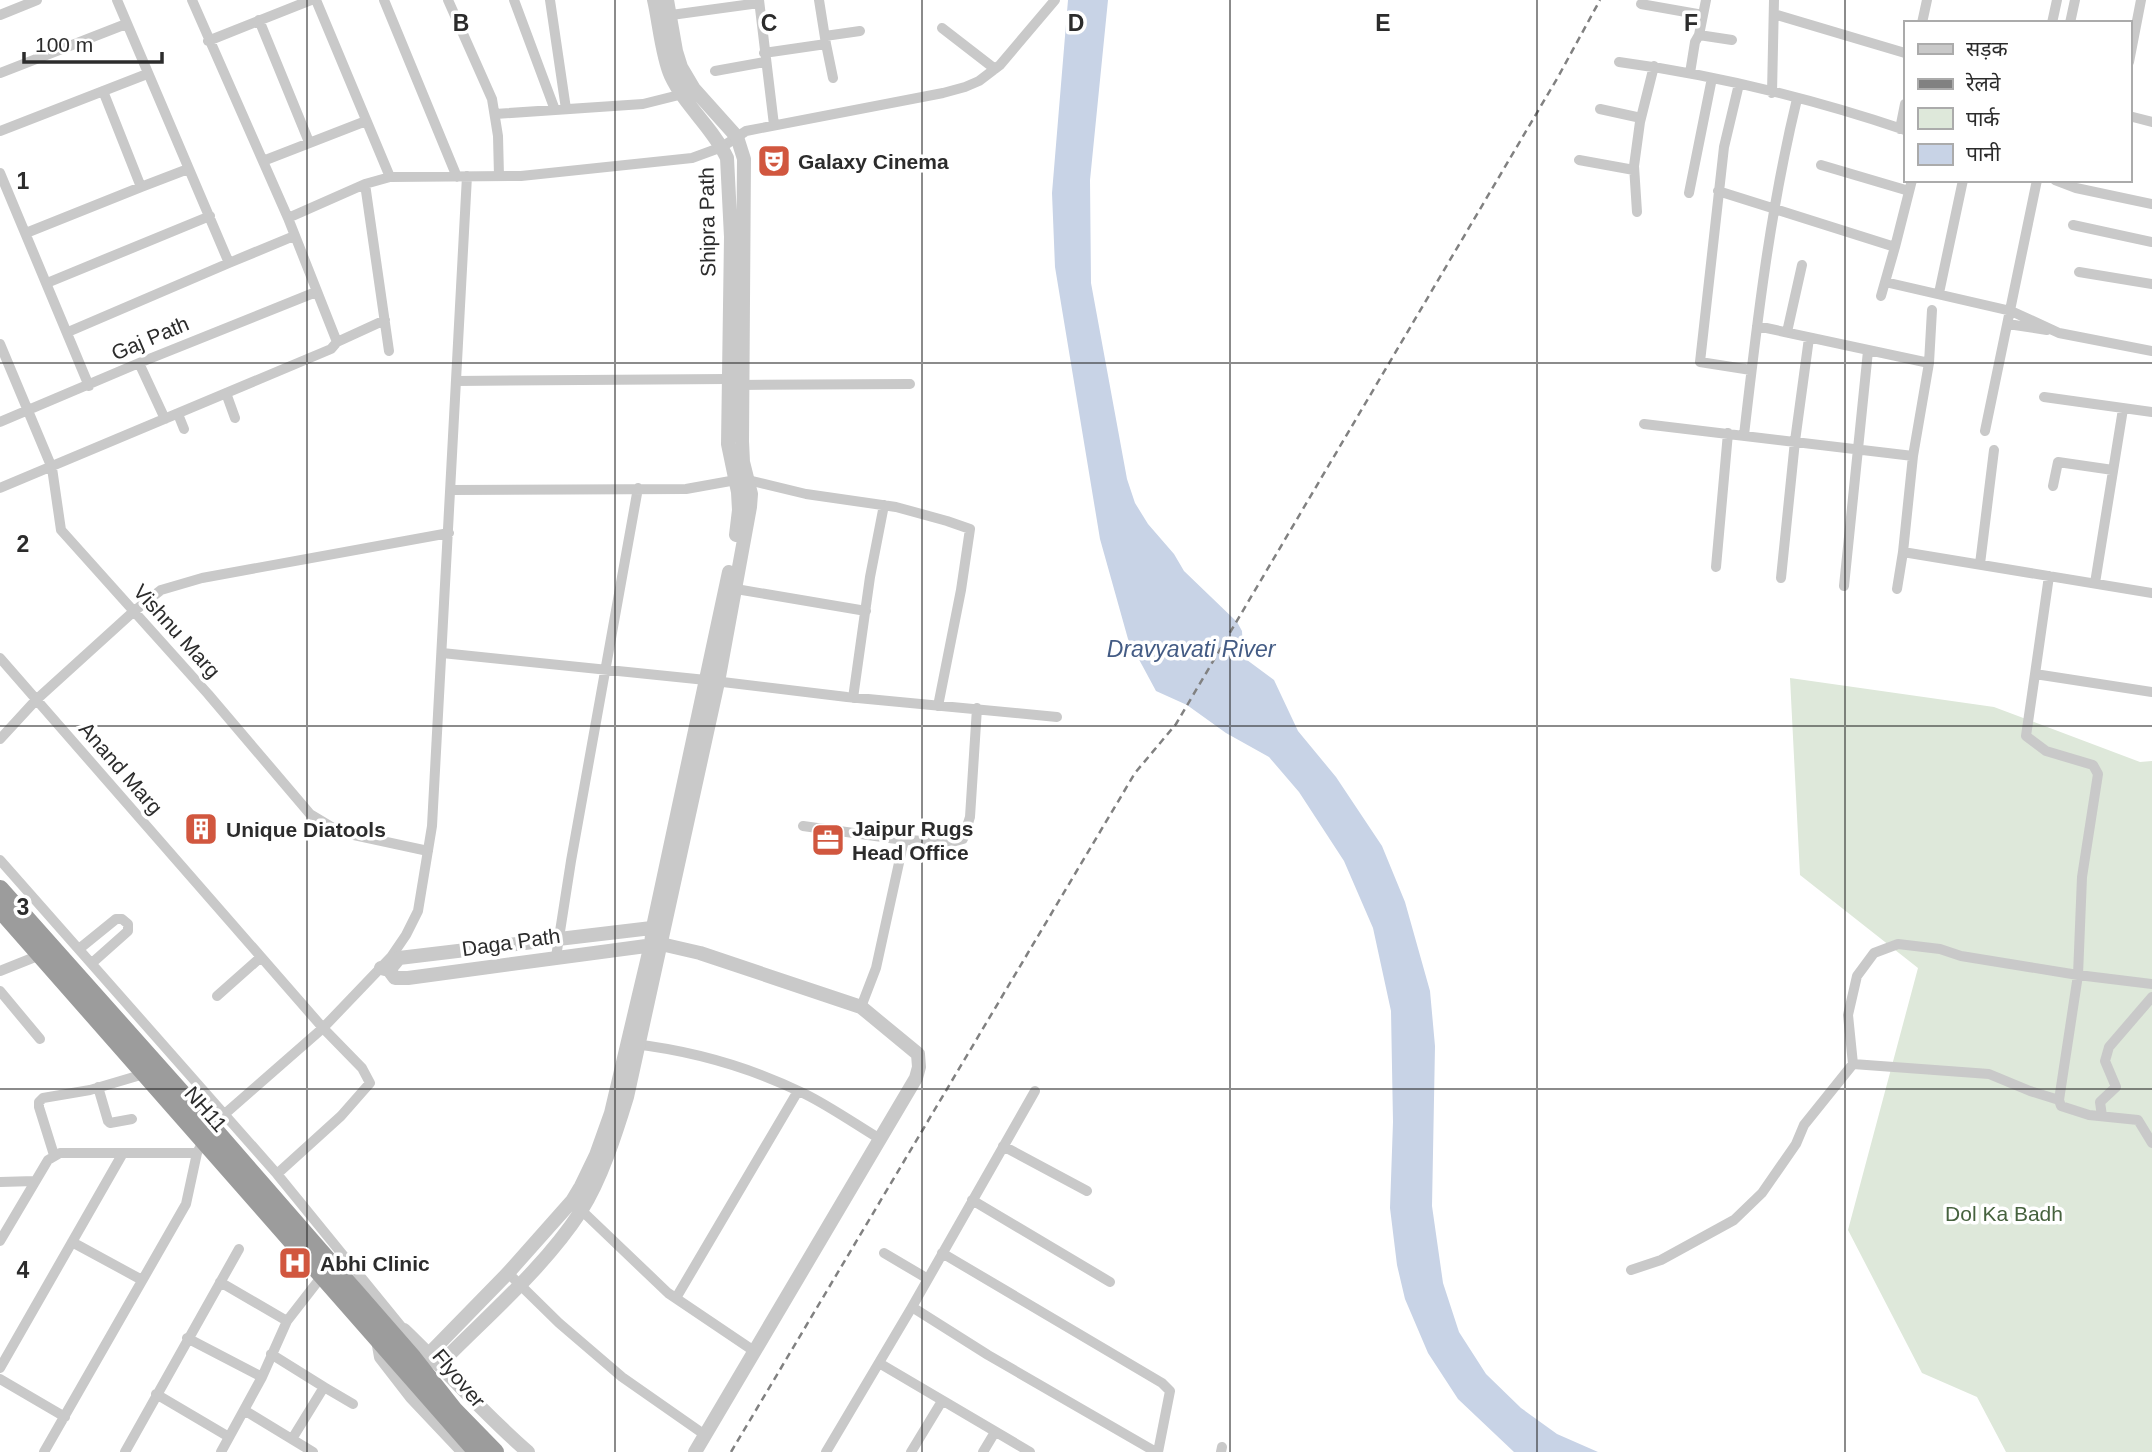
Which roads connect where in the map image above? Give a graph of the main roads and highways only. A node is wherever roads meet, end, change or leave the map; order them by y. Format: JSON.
{"nodes":[{"id":1,"x":0,"y":889,"type":"edge"},
{"id":2,"x":0,"y":909,"type":"edge"},
{"id":3,"x":209,"y":1134,"type":"junction"},
{"id":4,"x":390,"y":1333,"type":"junction"},
{"id":5,"x":487,"y":1450,"type":"edge"}],
"edges":[{"from":1,"to":3,"type":"highway"},
{"from":2,"to":3,"type":"highway","name":"NH11"},
{"from":3,"to":4,"type":"highway"},
{"from":3,"to":4,"type":"highway","name":"NH11"},
{"from":4,"to":5,"type":"highway","name":"Flyover"}]}
